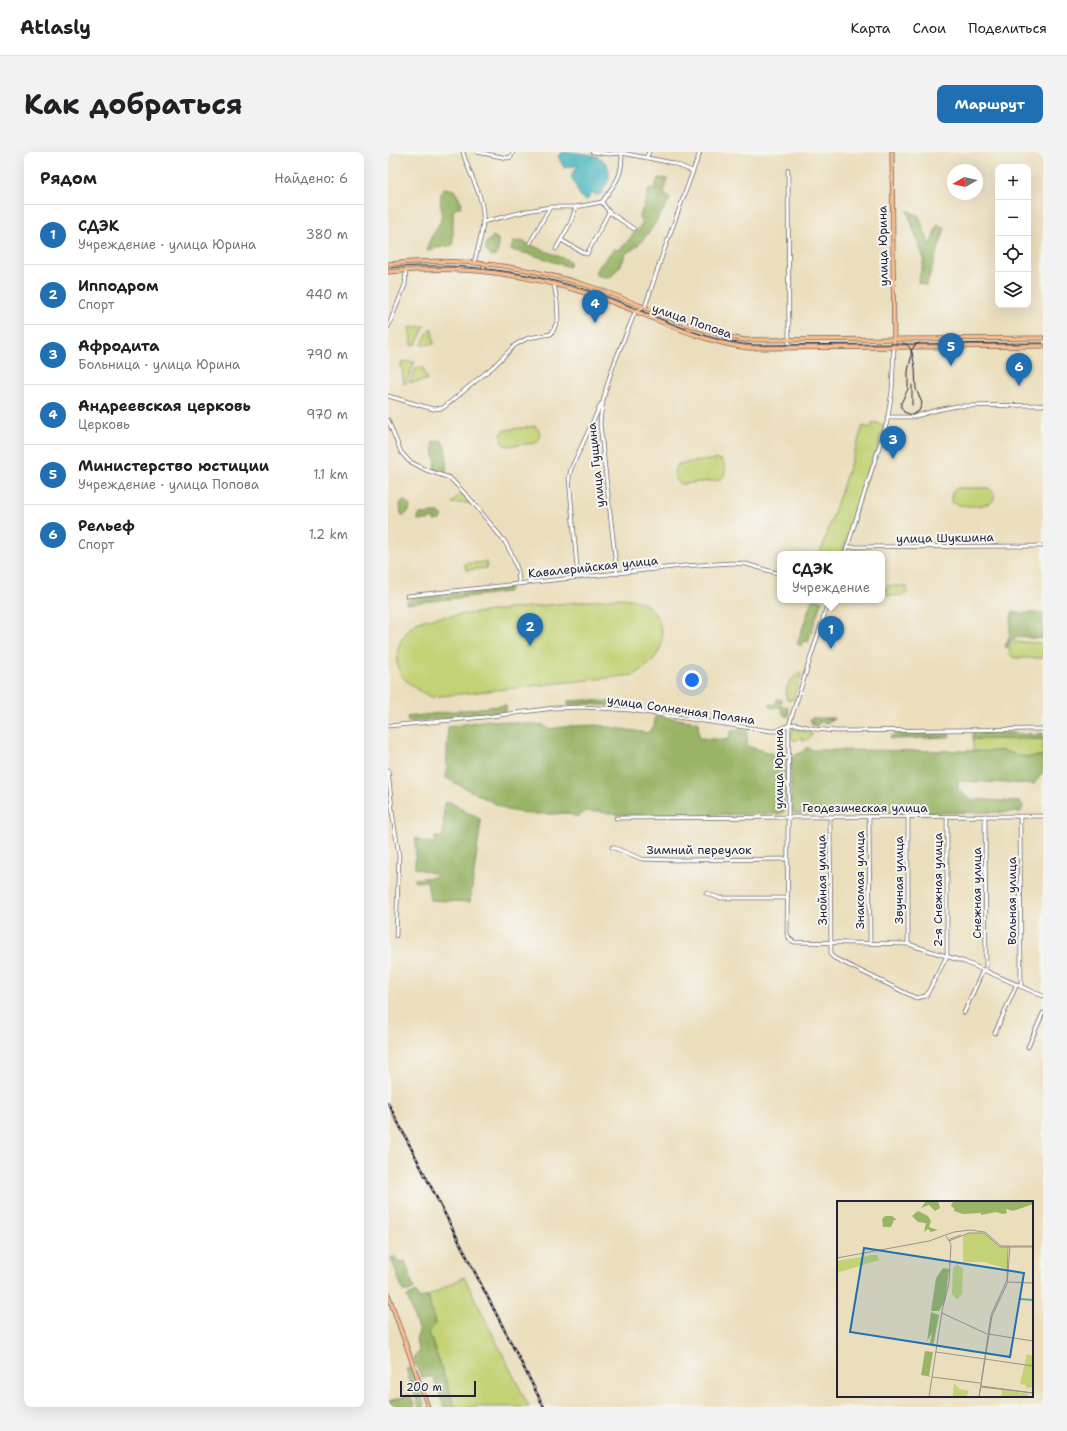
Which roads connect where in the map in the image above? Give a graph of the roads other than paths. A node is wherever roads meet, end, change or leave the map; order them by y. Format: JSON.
{"nodes":[{"id":1,"x":463,"y":152,"type":"edge"},
{"id":2,"x":477,"y":152,"type":"edge"},
{"id":3,"x":513,"y":152,"type":"edge"},
{"id":4,"x":592,"y":152,"type":"edge"},
{"id":5,"x":615,"y":152,"type":"edge"},
{"id":6,"x":649,"y":152,"type":"edge"},
{"id":7,"x":700,"y":152,"type":"edge"},
{"id":8,"x":892,"y":152,"type":"edge"},
{"id":9,"x":622,"y":153,"type":"edge"},
{"id":10,"x":646,"y":158,"type":"junction"},
{"id":11,"x":788,"y":170,"type":"dead end"},
{"id":12,"x":692,"y":171,"type":"junction"},
{"id":13,"x":602,"y":202,"type":"junction"},
{"id":14,"x":550,"y":206,"type":"junction"},
{"id":15,"x":576,"y":207,"type":"junction"},
{"id":16,"x":609,"y":212,"type":"junction"},
{"id":17,"x":483,"y":222,"type":"junction"},
{"id":18,"x":634,"y":229,"type":"dead end"},
{"id":19,"x":561,"y":240,"type":"junction"},
{"id":20,"x":530,"y":243,"type":"dead end"},
{"id":21,"x":556,"y":249,"type":"dead end"},
{"id":22,"x":474,"y":263,"type":"junction"},
{"id":23,"x":388,"y":264,"type":"edge"},
{"id":24,"x":515,"y":268,"type":"junction"},
{"id":25,"x":406,"y":270,"type":"junction"},
{"id":26,"x":388,"y":272,"type":"edge"},
{"id":27,"x":514,"y":275,"type":"junction"},
{"id":28,"x":554,"y":284,"type":"junction"},
{"id":29,"x":645,"y":307,"type":"junction"},
{"id":30,"x":636,"y":312,"type":"junction"},
{"id":31,"x":388,"y":327,"type":"edge"},
{"id":32,"x":1043,"y":338,"type":"edge"},
{"id":33,"x":966,"y":339,"type":"junction"},
{"id":34,"x":789,"y":340,"type":"junction"},
{"id":35,"x":894,"y":340,"type":"junction"},
{"id":36,"x":1043,"y":346,"type":"edge"},
{"id":37,"x":966,"y":347,"type":"junction"},
{"id":38,"x":789,"y":348,"type":"junction"},
{"id":39,"x":894,"y":348,"type":"junction"},
{"id":40,"x":388,"y":396,"type":"edge"},
{"id":41,"x":602,"y":401,"type":"junction"},
{"id":42,"x":1043,"y":405,"type":"edge"},
{"id":43,"x":888,"y":417,"type":"junction"},
{"id":44,"x":388,"y":420,"type":"edge"},
{"id":45,"x":1043,"y":546,"type":"edge"},
{"id":46,"x":847,"y":547,"type":"junction"},
{"id":47,"x":846,"y":551,"type":"edge"},
{"id":48,"x":777,"y":573,"type":"edge"},
{"id":49,"x":617,"y":574,"type":"junction"},
{"id":50,"x":578,"y":578,"type":"junction"},
{"id":51,"x":519,"y":584,"type":"junction"},
{"id":52,"x":407,"y":596,"type":"dead end"},
{"id":53,"x":828,"y":603,"type":"edge"},
{"id":54,"x":789,"y":725,"type":"junction"},
{"id":55,"x":388,"y":726,"type":"edge"},
{"id":56,"x":1043,"y":729,"type":"edge"},
{"id":57,"x":388,"y":771,"type":"edge"},
{"id":58,"x":869,"y":816,"type":"junction"},
{"id":59,"x":908,"y":816,"type":"junction"},
{"id":60,"x":947,"y":816,"type":"junction"},
{"id":61,"x":985,"y":816,"type":"junction"},
{"id":62,"x":1020,"y":816,"type":"junction"},
{"id":63,"x":1043,"y":816,"type":"edge"},
{"id":64,"x":788,"y":817,"type":"junction"},
{"id":65,"x":830,"y":817,"type":"junction"},
{"id":66,"x":616,"y":818,"type":"dead end"},
{"id":67,"x":612,"y":848,"type":"dead end"},
{"id":68,"x":788,"y":859,"type":"junction"},
{"id":69,"x":706,"y":893,"type":"dead end"},
{"id":70,"x":788,"y":898,"type":"junction"},
{"id":71,"x":396,"y":936,"type":"dead end"},
{"id":72,"x":831,"y":943,"type":"junction"},
{"id":73,"x":870,"y":943,"type":"junction"},
{"id":74,"x":908,"y":944,"type":"junction"},
{"id":75,"x":947,"y":956,"type":"junction"},
{"id":76,"x":985,"y":970,"type":"junction"},
{"id":77,"x":1017,"y":984,"type":"junction"},
{"id":78,"x":1021,"y":986,"type":"junction"},
{"id":79,"x":1043,"y":996,"type":"edge"},
{"id":80,"x":964,"y":1013,"type":"dead end"},
{"id":81,"x":1043,"y":1014,"type":"edge"},
{"id":82,"x":995,"y":1033,"type":"dead end"},
{"id":83,"x":1028,"y":1047,"type":"dead end"},
{"id":84,"x":388,"y":1294,"type":"edge"},
{"id":85,"x":428,"y":1407,"type":"edge"}],
"edges":[{"from":1,"to":17,"type":"street"},
{"from":2,"to":3,"type":"street"},
{"from":4,"to":5,"type":"street"},
{"from":5,"to":9,"type":"street"},
{"from":6,"to":10,"type":"street"},
{"from":7,"to":12,"type":"street"},
{"from":8,"to":35,"type":"main road","name":"улица Юрина"},
{"from":9,"to":10,"type":"street"},
{"from":9,"to":13,"type":"street"},
{"from":10,"to":12,"type":"street"},
{"from":11,"to":34,"type":"street"},
{"from":12,"to":29,"type":"street"},
{"from":13,"to":15,"type":"street"},
{"from":13,"to":16,"type":"street"},
{"from":14,"to":15,"type":"street"},
{"from":14,"to":17,"type":"street"},
{"from":14,"to":20,"type":"street"},
{"from":15,"to":19,"type":"street"},
{"from":16,"to":18,"type":"street"},
{"from":16,"to":19,"type":"street"},
{"from":17,"to":22,"type":"street"},
{"from":19,"to":21,"type":"street"},
{"from":22,"to":23,"type":"main road","name":"улица Попова"},
{"from":22,"to":24,"type":"main road","name":"улица Попова"},
{"from":24,"to":27,"type":"main road"},
{"from":24,"to":29,"type":"main road","name":"улица Попова"},
{"from":25,"to":26,"type":"main road","name":"улица Попова"},
{"from":25,"to":27,"type":"main road","name":"улица Попова"},
{"from":25,"to":31,"type":"street"},
{"from":27,"to":28,"type":"main road","name":"улица Попова"},
{"from":28,"to":30,"type":"main road","name":"улица Попова"},
{"from":28,"to":40,"type":"street"},
{"from":29,"to":30,"type":"street"},
{"from":29,"to":34,"type":"main road","name":"улица Попова"},
{"from":30,"to":38,"type":"main road","name":"улица Попова"},
{"from":30,"to":41,"type":"street","name":"улица Гущина"},
{"from":32,"to":33,"type":"main road","name":"улица Попова"},
{"from":33,"to":35,"type":"main road","name":"улица Попова"},
{"from":33,"to":37,"type":"main road"},
{"from":34,"to":35,"type":"main road","name":"улица Попова"},
{"from":34,"to":38,"type":"street"},
{"from":35,"to":39,"type":"main road","name":"улица Юрина"},
{"from":36,"to":37,"type":"main road","name":"улица Попова"},
{"from":37,"to":39,"type":"main road","name":"улица Попова"},
{"from":38,"to":39,"type":"main road","name":"улица Попова"},
{"from":39,"to":43,"type":"street"},
{"from":41,"to":49,"type":"street","name":"улица Гущина"},
{"from":41,"to":50,"type":"street"},
{"from":42,"to":43,"type":"street"},
{"from":43,"to":46,"type":"street"},
{"from":44,"to":51,"type":"street"},
{"from":45,"to":46,"type":"street","name":"улица Шукшина"},
{"from":46,"to":47,"type":"street"},
{"from":48,"to":49,"type":"street","name":"Кавалерийская улица"},
{"from":49,"to":50,"type":"street","name":"Кавалерийская улица"},
{"from":50,"to":51,"type":"street","name":"Кавалерийская улица"},
{"from":51,"to":52,"type":"street","name":"Кавалерийская улица"},
{"from":53,"to":54,"type":"street","name":"улица Юрина"},
{"from":54,"to":55,"type":"street","name":"улица Солнечная Поляна"},
{"from":54,"to":56,"type":"street","name":"улица Солнечная Поляна"},
{"from":54,"to":64,"type":"street","name":"улица Юрина"},
{"from":57,"to":71,"type":"street"},
{"from":58,"to":59,"type":"street","name":"Геодезическая улица"},
{"from":58,"to":65,"type":"street","name":"Геодезическая улица"},
{"from":58,"to":73,"type":"street","name":"Знакомая улица"},
{"from":59,"to":60,"type":"street","name":"Геодезическая улица"},
{"from":59,"to":74,"type":"street","name":"Звучная улица"},
{"from":60,"to":61,"type":"street","name":"Геодезическая улица"},
{"from":60,"to":75,"type":"street","name":"2-я Снежная улица"},
{"from":61,"to":62,"type":"street","name":"Геодезическая улица"},
{"from":61,"to":76,"type":"street","name":"Снежная улица"},
{"from":62,"to":63,"type":"street","name":"Геодезическая улица"},
{"from":62,"to":78,"type":"street","name":"Вольная улица"},
{"from":64,"to":65,"type":"street","name":"Геодезическая улица"},
{"from":64,"to":66,"type":"street","name":"Геодезическая улица"},
{"from":64,"to":68,"type":"street","name":"улица Юрина"},
{"from":65,"to":72,"type":"street","name":"Знойная улица"},
{"from":67,"to":68,"type":"street","name":"Зимний переулок"},
{"from":68,"to":70,"type":"street","name":"улица Юрина"},
{"from":69,"to":70,"type":"street"},
{"from":70,"to":72,"type":"street","name":"улица Юрина"},
{"from":72,"to":73,"type":"street"},
{"from":72,"to":75,"type":"street","name":"2-я Снежная улица"},
{"from":73,"to":74,"type":"street"},
{"from":74,"to":75,"type":"street"},
{"from":75,"to":76,"type":"street"},
{"from":76,"to":77,"type":"street"},
{"from":76,"to":80,"type":"street","name":"Снежная улица"},
{"from":77,"to":78,"type":"street"},
{"from":77,"to":82,"type":"street"},
{"from":78,"to":79,"type":"street"},
{"from":81,"to":83,"type":"street"},
{"from":84,"to":85,"type":"main road"}]}
